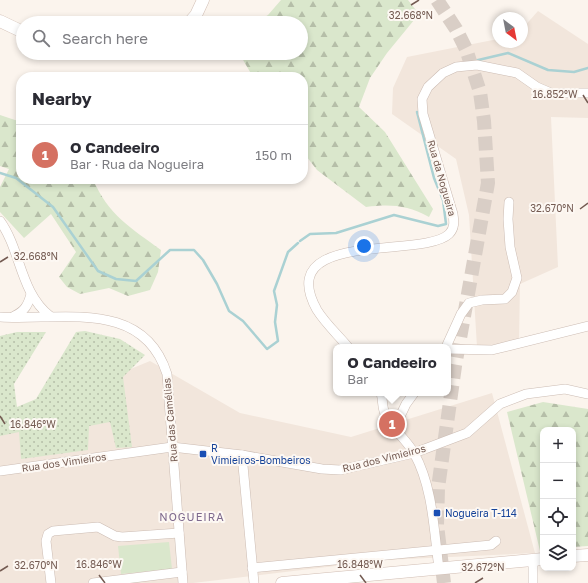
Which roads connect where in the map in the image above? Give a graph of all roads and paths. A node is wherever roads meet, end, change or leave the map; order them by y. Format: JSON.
{"nodes":[{"id":1,"x":202,"y":1,"type":"edge"},
{"id":2,"x":195,"y":16,"type":"edge"},
{"id":3,"x":0,"y":21,"type":"edge"},
{"id":4,"x":16,"y":29,"type":"edge"},
{"id":5,"x":588,"y":93,"type":"edge"},
{"id":6,"x":509,"y":202,"type":"dead end"},
{"id":7,"x":0,"y":221,"type":"edge"},
{"id":8,"x":31,"y":294,"type":"junction"},
{"id":9,"x":12,"y":316,"type":"junction"},
{"id":10,"x":50,"y":316,"type":"junction"},
{"id":11,"x":0,"y":317,"type":"edge"},
{"id":12,"x":588,"y":326,"type":"edge"},
{"id":13,"x":345,"y":344,"type":"edge"},
{"id":14,"x":447,"y":344,"type":"edge"},
{"id":15,"x":451,"y":349,"type":"edge"},
{"id":16,"x":588,"y":394,"type":"edge"},
{"id":17,"x":382,"y":396,"type":"edge"},
{"id":18,"x":412,"y":396,"type":"edge"},
{"id":19,"x":394,"y":428,"type":"junction"},
{"id":20,"x":172,"y":447,"type":"junction"},
{"id":21,"x":414,"y":452,"type":"junction"},
{"id":22,"x":242,"y":455,"type":"junction"},
{"id":23,"x":0,"y":471,"type":"edge"},
{"id":24,"x":179,"y":533,"type":"junction"},
{"id":25,"x":496,"y":541,"type":"dead end"},
{"id":26,"x":437,"y":550,"type":"junction"},
{"id":27,"x":588,"y":554,"type":"edge"},
{"id":28,"x":576,"y":556,"type":"edge"},
{"id":29,"x":538,"y":560,"type":"edge"},
{"id":30,"x":252,"y":568,"type":"junction"},
{"id":31,"x":439,"y":569,"type":"junction"},
{"id":32,"x":182,"y":572,"type":"junction"},
{"id":33,"x":51,"y":583,"type":"edge"},
{"id":34,"x":93,"y":583,"type":"edge"},
{"id":35,"x":183,"y":583,"type":"edge"},
{"id":36,"x":254,"y":583,"type":"edge"},
{"id":37,"x":282,"y":583,"type":"edge"},
{"id":38,"x":533,"y":583,"type":"edge"}],
"edges":[{"from":1,"to":2,"type":"main road"},
{"from":3,"to":4,"type":"main road"},
{"from":5,"to":13,"type":"street","name":"Rua da Nogueira"},
{"from":6,"to":14,"type":"street"},
{"from":7,"to":8,"type":"street"},
{"from":8,"to":9,"type":"street"},
{"from":8,"to":10,"type":"street"},
{"from":9,"to":10,"type":"street","name":"Rua das Camélias"},
{"from":9,"to":11,"type":"street","name":"Rua das Camélias"},
{"from":10,"to":20,"type":"street","name":"Rua das Camélias"},
{"from":12,"to":15,"type":"street"},
{"from":16,"to":21,"type":"street","name":"Rua dos Vimieiros"},
{"from":17,"to":19,"type":"street"},
{"from":18,"to":19,"type":"street"},
{"from":19,"to":21,"type":"street"},
{"from":20,"to":22,"type":"street","name":"Rua dos Vimieiros"},
{"from":20,"to":23,"type":"street","name":"Rua dos Vimieiros"},
{"from":20,"to":24,"type":"street","name":"Rua das Camélias"},
{"from":21,"to":22,"type":"street","name":"Rua dos Vimieiros"},
{"from":21,"to":26,"type":"street"},
{"from":22,"to":30,"type":"street"},
{"from":24,"to":32,"type":"street","name":"Rua das Camélias"},
{"from":24,"to":33,"type":"street"},
{"from":25,"to":26,"type":"street"},
{"from":26,"to":30,"type":"street"},
{"from":26,"to":31,"type":"street"},
{"from":27,"to":28,"type":"main road"},
{"from":29,"to":31,"type":"main road"},
{"from":29,"to":38,"type":"street"},
{"from":30,"to":36,"type":"street"},
{"from":31,"to":37,"type":"main road"},
{"from":32,"to":34,"type":"street"},
{"from":32,"to":35,"type":"street","name":"Rua das Camélias"}]}
